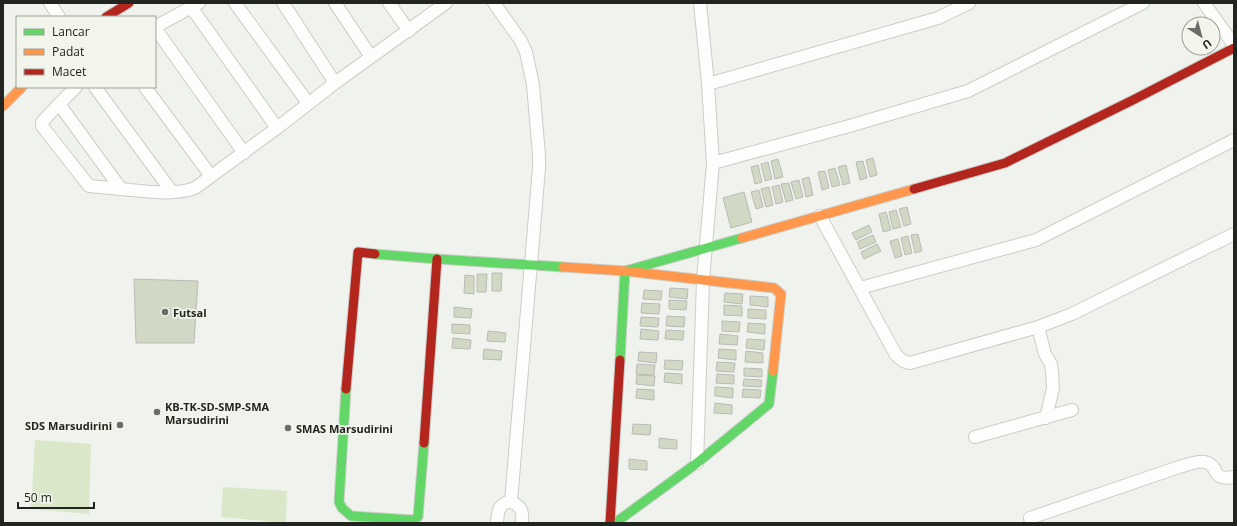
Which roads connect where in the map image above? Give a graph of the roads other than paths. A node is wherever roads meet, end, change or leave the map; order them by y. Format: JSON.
{"nodes":[{"id":1,"x":50,"y":3,"type":"edge"},
{"id":2,"x":129,"y":3,"type":"edge"},
{"id":3,"x":235,"y":3,"type":"edge"},
{"id":4,"x":283,"y":3,"type":"edge"},
{"id":5,"x":335,"y":3,"type":"edge"},
{"id":6,"x":389,"y":3,"type":"edge"},
{"id":7,"x":446,"y":3,"type":"edge"},
{"id":8,"x":494,"y":3,"type":"edge"},
{"id":9,"x":700,"y":3,"type":"edge"},
{"id":10,"x":969,"y":3,"type":"edge"},
{"id":11,"x":1143,"y":3,"type":"edge"},
{"id":12,"x":1204,"y":3,"type":"edge"},
{"id":13,"x":195,"y":5,"type":"edge"},
{"id":14,"x":58,"y":16,"type":"edge"},
{"id":15,"x":108,"y":16,"type":"edge"},
{"id":16,"x":156,"y":27,"type":"edge"},
{"id":17,"x":156,"y":29,"type":"edge"},
{"id":18,"x":409,"y":31,"type":"junction"},
{"id":19,"x":1234,"y":45,"type":"edge"},
{"id":20,"x":1234,"y":48,"type":"edge"},
{"id":21,"x":371,"y":57,"type":"junction"},
{"id":22,"x":335,"y":83,"type":"junction"},
{"id":23,"x":708,"y":84,"type":"junction"},
{"id":24,"x":21,"y":88,"type":"edge"},
{"id":25,"x":75,"y":88,"type":"edge"},
{"id":26,"x":96,"y":88,"type":"edge"},
{"id":27,"x":146,"y":88,"type":"edge"},
{"id":28,"x":308,"y":103,"type":"junction"},
{"id":29,"x":59,"y":104,"type":"junction"},
{"id":30,"x":3,"y":106,"type":"edge"},
{"id":31,"x":277,"y":128,"type":"junction"},
{"id":32,"x":1234,"y":140,"type":"edge"},
{"id":33,"x":244,"y":152,"type":"junction"},
{"id":34,"x":713,"y":163,"type":"junction"},
{"id":35,"x":211,"y":176,"type":"junction"},
{"id":36,"x":121,"y":189,"type":"junction"},
{"id":37,"x":172,"y":192,"type":"junction"},
{"id":38,"x":820,"y":216,"type":"junction"},
{"id":39,"x":1234,"y":234,"type":"edge"},
{"id":40,"x":707,"y":247,"type":"junction"},
{"id":41,"x":437,"y":259,"type":"junction"},
{"id":42,"x":531,"y":265,"type":"junction"},
{"id":43,"x":625,"y":271,"type":"junction"},
{"id":44,"x":703,"y":280,"type":"junction"},
{"id":45,"x":860,"y":288,"type":"junction"},
{"id":46,"x":1038,"y":327,"type":"junction"},
{"id":47,"x":1072,"y":410,"type":"dead end"},
{"id":48,"x":1046,"y":418,"type":"junction"},
{"id":49,"x":975,"y":437,"type":"dead end"},
{"id":50,"x":697,"y":463,"type":"junction"},
{"id":51,"x":1234,"y":477,"type":"edge"},
{"id":52,"x":511,"y":501,"type":"junction"},
{"id":53,"x":497,"y":523,"type":"edge"},
{"id":54,"x":522,"y":523,"type":"edge"},
{"id":55,"x":610,"y":523,"type":"edge"},
{"id":56,"x":615,"y":523,"type":"edge"},
{"id":57,"x":1032,"y":523,"type":"edge"}],
"edges":[{"from":1,"to":14,"type":"street"},
{"from":2,"to":15,"type":"street"},
{"from":3,"to":28,"type":"street"},
{"from":4,"to":22,"type":"street"},
{"from":5,"to":21,"type":"street"},
{"from":6,"to":18,"type":"street"},
{"from":7,"to":18,"type":"street"},
{"from":8,"to":42,"type":"street"},
{"from":9,"to":23,"type":"street"},
{"from":10,"to":23,"type":"street"},
{"from":11,"to":34,"type":"street"},
{"from":12,"to":19,"type":"street"},
{"from":13,"to":16,"type":"street"},
{"from":13,"to":31,"type":"street"},
{"from":17,"to":33,"type":"street"},
{"from":18,"to":21,"type":"street"},
{"from":20,"to":38,"type":"street"},
{"from":21,"to":22,"type":"street"},
{"from":22,"to":28,"type":"street"},
{"from":23,"to":34,"type":"street"},
{"from":24,"to":30,"type":"street"},
{"from":25,"to":29,"type":"street"},
{"from":26,"to":37,"type":"street"},
{"from":27,"to":35,"type":"street"},
{"from":28,"to":31,"type":"street"},
{"from":29,"to":36,"type":"street"},
{"from":29,"to":36,"type":"street"},
{"from":31,"to":33,"type":"street"},
{"from":32,"to":45,"type":"street"},
{"from":33,"to":35,"type":"street"},
{"from":34,"to":40,"type":"street"},
{"from":35,"to":37,"type":"street"},
{"from":36,"to":37,"type":"street"},
{"from":38,"to":40,"type":"street"},
{"from":38,"to":45,"type":"street"},
{"from":39,"to":46,"type":"street"},
{"from":40,"to":43,"type":"street"},
{"from":40,"to":44,"type":"street"},
{"from":41,"to":41,"type":"street"},
{"from":41,"to":42,"type":"street"},
{"from":42,"to":43,"type":"street"},
{"from":42,"to":52,"type":"street"},
{"from":43,"to":44,"type":"street"},
{"from":43,"to":55,"type":"street"},
{"from":44,"to":50,"type":"street"},
{"from":44,"to":50,"type":"street"},
{"from":45,"to":46,"type":"street"},
{"from":46,"to":48,"type":"street"},
{"from":47,"to":48,"type":"street"},
{"from":48,"to":49,"type":"street"},
{"from":50,"to":56,"type":"street"},
{"from":51,"to":57,"type":"street"},
{"from":52,"to":53,"type":"street"},
{"from":52,"to":54,"type":"street"}]}
